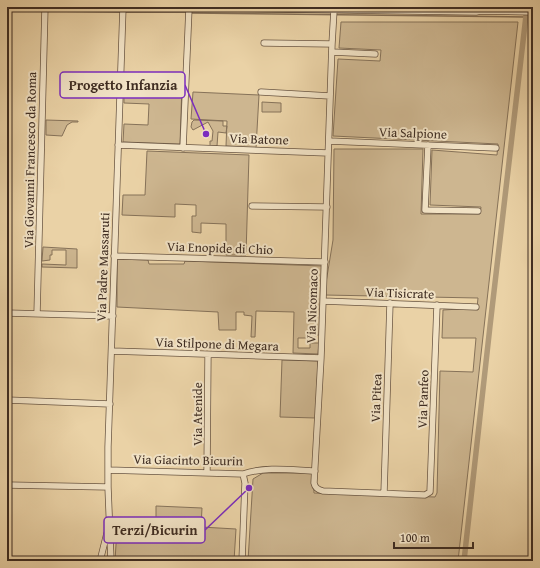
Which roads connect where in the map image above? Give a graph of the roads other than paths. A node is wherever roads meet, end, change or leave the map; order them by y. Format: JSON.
{"nodes":[{"id":1,"x":470,"y":7,"type":"edge"},
{"id":2,"x":124,"y":9,"type":"edge"},
{"id":3,"x":480,"y":9,"type":"edge"},
{"id":4,"x":44,"y":11,"type":"edge"},
{"id":5,"x":189,"y":11,"type":"edge"},
{"id":6,"x":533,"y":12,"type":"edge"},
{"id":7,"x":334,"y":13,"type":"junction"},
{"id":8,"x":264,"y":43,"type":"dead end"},
{"id":9,"x":332,"y":44,"type":"junction"},
{"id":10,"x":332,"y":52,"type":"junction"},
{"id":11,"x":375,"y":54,"type":"dead end"},
{"id":12,"x":261,"y":92,"type":"dead end"},
{"id":13,"x":330,"y":96,"type":"junction"},
{"id":14,"x":328,"y":141,"type":"junction"},
{"id":15,"x":118,"y":145,"type":"junction"},
{"id":16,"x":428,"y":145,"type":"junction"},
{"id":17,"x":182,"y":148,"type":"junction"},
{"id":18,"x":496,"y":148,"type":"dead end"},
{"id":19,"x":328,"y":153,"type":"junction"},
{"id":20,"x":252,"y":206,"type":"dead end"},
{"id":21,"x":326,"y":207,"type":"junction"},
{"id":22,"x":478,"y":211,"type":"dead end"},
{"id":23,"x":114,"y":256,"type":"junction"},
{"id":24,"x":325,"y":262,"type":"junction"},
{"id":25,"x":323,"y":301,"type":"junction"},
{"id":26,"x":390,"y":303,"type":"junction"},
{"id":27,"x":437,"y":305,"type":"junction"},
{"id":28,"x":476,"y":307,"type":"dead end"},
{"id":29,"x":7,"y":313,"type":"edge"},
{"id":30,"x":37,"y":314,"type":"junction"},
{"id":31,"x":113,"y":316,"type":"junction"},
{"id":32,"x":112,"y":351,"type":"junction"},
{"id":33,"x":208,"y":355,"type":"junction"},
{"id":34,"x":321,"y":358,"type":"junction"},
{"id":35,"x":7,"y":400,"type":"edge"},
{"id":36,"x":110,"y":404,"type":"junction"},
{"id":37,"x":108,"y":470,"type":"junction"},
{"id":38,"x":315,"y":471,"type":"junction"},
{"id":39,"x":207,"y":472,"type":"junction"},
{"id":40,"x":243,"y":474,"type":"junction"},
{"id":41,"x":7,"y":485,"type":"edge"},
{"id":42,"x":108,"y":487,"type":"junction"},
{"id":43,"x":384,"y":493,"type":"junction"},
{"id":44,"x":429,"y":493,"type":"joint"},
{"id":45,"x":108,"y":527,"type":"junction"},
{"id":46,"x":100,"y":561,"type":"edge"},
{"id":47,"x":110,"y":561,"type":"edge"},
{"id":48,"x":242,"y":561,"type":"edge"}],
"edges":[{"from":1,"to":3,"type":"street"},
{"from":2,"to":5,"type":"street"},
{"from":2,"to":15,"type":"street","name":"Via Padre Massaruti"},
{"from":3,"to":6,"type":"street"},
{"from":3,"to":7,"type":"street"},
{"from":4,"to":30,"type":"street","name":"Via Giovanni Francesco da Roma"},
{"from":5,"to":7,"type":"street"},
{"from":5,"to":17,"type":"street"},
{"from":7,"to":9,"type":"street","name":"Via Nicomaco"},
{"from":8,"to":9,"type":"street"},
{"from":9,"to":10,"type":"street","name":"Via Nicomaco"},
{"from":10,"to":11,"type":"street"},
{"from":10,"to":13,"type":"street","name":"Via Nicomaco"},
{"from":12,"to":13,"type":"street"},
{"from":13,"to":14,"type":"street","name":"Via Nicomaco"},
{"from":14,"to":16,"type":"street","name":"Via Salpione"},
{"from":14,"to":19,"type":"street","name":"Via Nicomaco"},
{"from":15,"to":17,"type":"street","name":"Via Batone"},
{"from":15,"to":23,"type":"street","name":"Via Padre Massaruti"},
{"from":16,"to":18,"type":"street","name":"Via Salpione"},
{"from":16,"to":22,"type":"street"},
{"from":17,"to":19,"type":"street","name":"Via Batone"},
{"from":19,"to":21,"type":"street","name":"Via Nicomaco"},
{"from":20,"to":21,"type":"street"},
{"from":21,"to":24,"type":"street","name":"Via Nicomaco"},
{"from":23,"to":24,"type":"street","name":"Via Enopide di Chio"},
{"from":23,"to":31,"type":"street","name":"Via Padre Massaruti"},
{"from":24,"to":25,"type":"street","name":"Via Nicomaco"},
{"from":25,"to":26,"type":"street","name":"Via Tisicrate"},
{"from":25,"to":34,"type":"street","name":"Via Nicomaco"},
{"from":26,"to":27,"type":"street","name":"Via Tisicrate"},
{"from":26,"to":43,"type":"street","name":"Via Pitea"},
{"from":27,"to":28,"type":"street","name":"Via Tisicrate"},
{"from":27,"to":44,"type":"street","name":"Via Panfeo"},
{"from":29,"to":30,"type":"street"},
{"from":30,"to":31,"type":"street"},
{"from":31,"to":32,"type":"street","name":"Via Padre Massaruti"},
{"from":32,"to":33,"type":"street","name":"Via Stilpone di Megara"},
{"from":32,"to":36,"type":"street","name":"Via Padre Massaruti"},
{"from":33,"to":34,"type":"street","name":"Via Stilpone di Megara"},
{"from":33,"to":39,"type":"street","name":"Via Atenide"},
{"from":34,"to":38,"type":"street","name":"Via Nicomaco"},
{"from":35,"to":36,"type":"street"},
{"from":36,"to":37,"type":"street","name":"Via Padre Massaruti"},
{"from":37,"to":39,"type":"street","name":"Via Giacinto Bicurin"},
{"from":37,"to":42,"type":"street","name":"Via Padre Massaruti"},
{"from":38,"to":40,"type":"street","name":"Via Giacinto Bicurin"},
{"from":38,"to":43,"type":"street","name":"Via Nicomaco"},
{"from":39,"to":40,"type":"street","name":"Via Giacinto Bicurin"},
{"from":40,"to":48,"type":"street"},
{"from":41,"to":42,"type":"street"},
{"from":42,"to":45,"type":"street","name":"Via Padre Massaruti"},
{"from":43,"to":44,"type":"street","name":"Via Nicomaco"},
{"from":45,"to":46,"type":"street","name":"Via Padre Massaruti"},
{"from":45,"to":47,"type":"street","name":"Via Padre Massaruti"}]}
